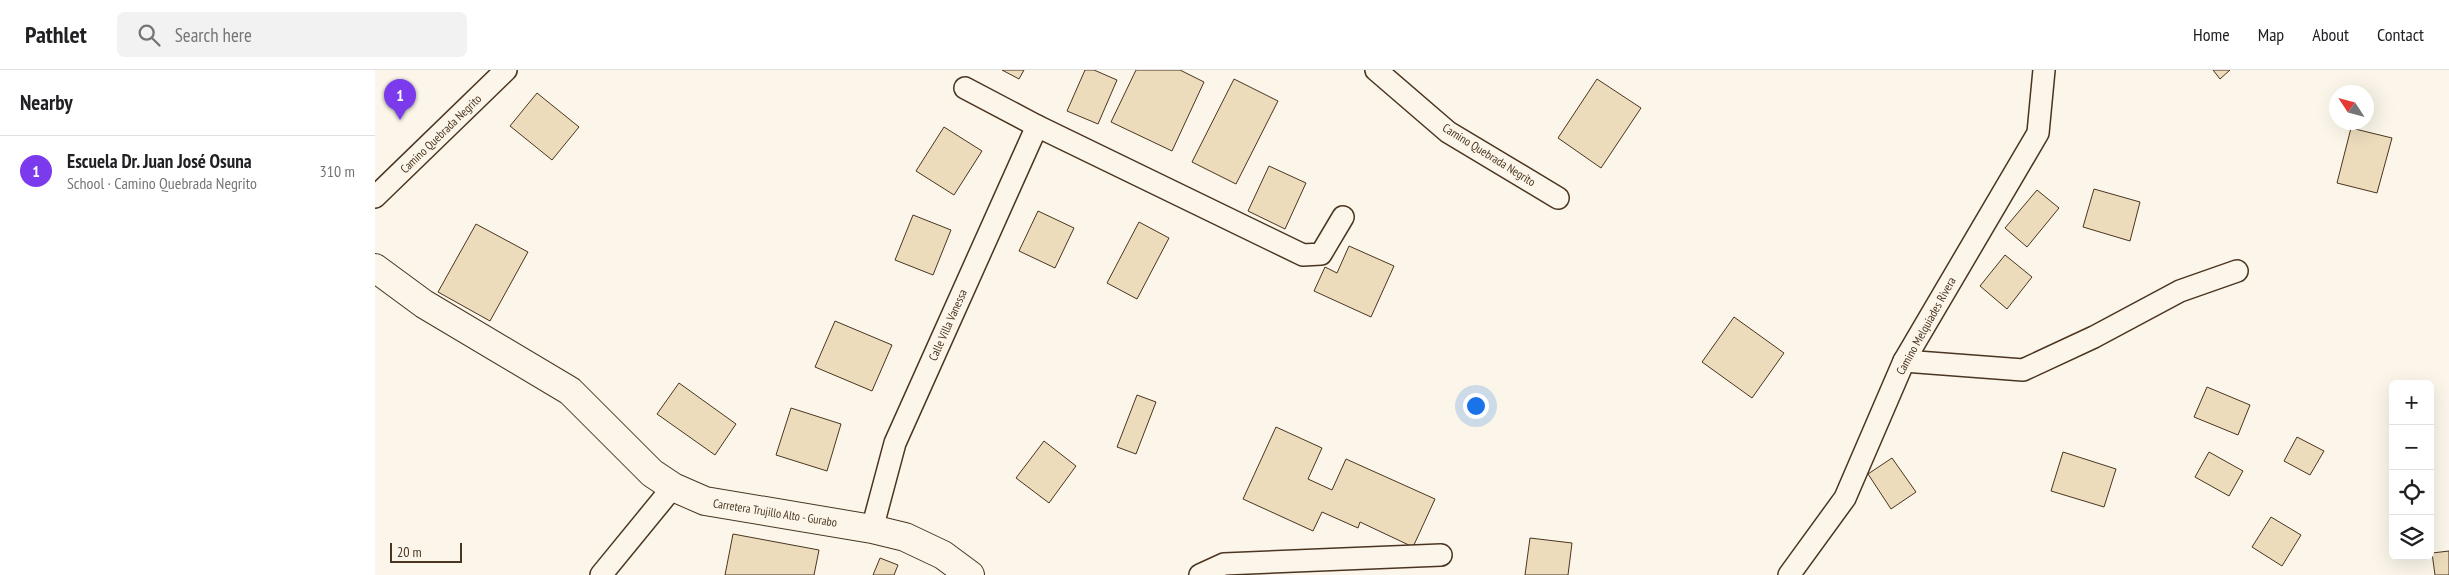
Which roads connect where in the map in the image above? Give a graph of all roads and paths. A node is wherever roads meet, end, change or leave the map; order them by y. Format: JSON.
{"nodes":[{"id":1,"x":506,"y":70,"type":"edge"},
{"id":2,"x":1376,"y":70,"type":"edge"},
{"id":3,"x":2044,"y":70,"type":"edge"},
{"id":4,"x":965,"y":88,"type":"dead end"},
{"id":5,"x":1037,"y":126,"type":"junction"},
{"id":6,"x":375,"y":197,"type":"edge"},
{"id":7,"x":1558,"y":198,"type":"dead end"},
{"id":8,"x":1343,"y":217,"type":"dead end"},
{"id":9,"x":375,"y":268,"type":"edge"},
{"id":10,"x":2237,"y":271,"type":"dead end"},
{"id":11,"x":1904,"y":361,"type":"junction"},
{"id":12,"x":673,"y":488,"type":"junction"},
{"id":13,"x":872,"y":529,"type":"junction"},
{"id":14,"x":1441,"y":555,"type":"dead end"},
{"id":15,"x":601,"y":575,"type":"edge"},
{"id":16,"x":970,"y":575,"type":"edge"},
{"id":17,"x":1200,"y":575,"type":"edge"},
{"id":18,"x":1789,"y":575,"type":"edge"}],
"edges":[{"from":1,"to":6,"type":"street","name":"Camino Quebrada Negrito"},
{"from":2,"to":7,"type":"street","name":"Camino Quebrada Negrito"},
{"from":3,"to":11,"type":"street","name":"Camino Melquiades Rivera"},
{"from":4,"to":5,"type":"street"},
{"from":5,"to":8,"type":"street"},
{"from":5,"to":13,"type":"street","name":"Calle Villa Vanessa"},
{"from":9,"to":12,"type":"main road","name":"Carretera Trujillo Alto - Gurabo"},
{"from":10,"to":11,"type":"street"},
{"from":11,"to":18,"type":"street","name":"Camino Melquiades Rivera"},
{"from":12,"to":13,"type":"main road","name":"Carretera Trujillo Alto - Gurabo"},
{"from":12,"to":15,"type":"street"},
{"from":13,"to":16,"type":"main road","name":"Carretera Trujillo Alto - Gurabo"},
{"from":14,"to":17,"type":"street"}]}
